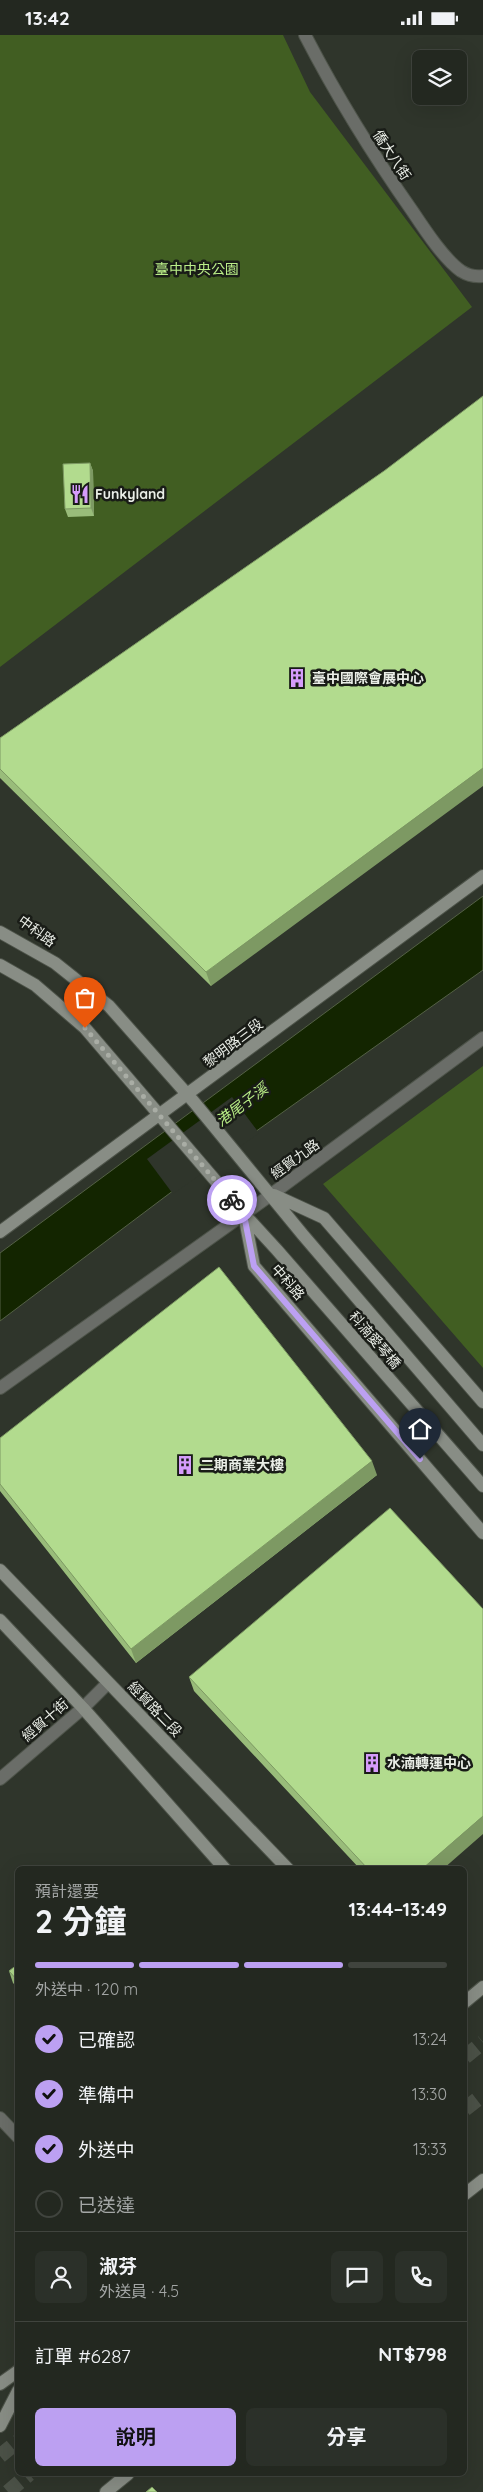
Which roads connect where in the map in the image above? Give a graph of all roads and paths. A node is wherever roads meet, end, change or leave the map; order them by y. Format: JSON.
{"nodes":[{"id":1,"x":305,"y":35,"type":"edge"},
{"id":2,"x":478,"y":277,"type":"edge"},
{"id":3,"x":483,"y":876,"type":"edge"},
{"id":4,"x":0,"y":922,"type":"edge"},
{"id":5,"x":0,"y":932,"type":"edge"},
{"id":6,"x":55,"y":963,"type":"junction"},
{"id":7,"x":0,"y":965,"type":"edge"},
{"id":8,"x":483,"y":1038,"type":"edge"},
{"id":9,"x":188,"y":1094,"type":"junction"},
{"id":10,"x":160,"y":1115,"type":"junction"},
{"id":11,"x":272,"y":1194,"type":"junction"},
{"id":12,"x":244,"y":1215,"type":"junction"},
{"id":13,"x":0,"y":1232,"type":"edge"},
{"id":14,"x":0,"y":1388,"type":"edge"},
{"id":15,"x":483,"y":1401,"type":"edge"},
{"id":16,"x":483,"y":1445,"type":"edge"},
{"id":17,"x":483,"y":1486,"type":"edge"},
{"id":18,"x":483,"y":1533,"type":"edge"},
{"id":19,"x":0,"y":1570,"type":"edge"},
{"id":20,"x":0,"y":1620,"type":"edge"},
{"id":21,"x":108,"y":1683,"type":"junction"},
{"id":22,"x":83,"y":1708,"type":"junction"},
{"id":23,"x":0,"y":1779,"type":"edge"},
{"id":24,"x":222,"y":1866,"type":"edge"},
{"id":25,"x":285,"y":1866,"type":"edge"},
{"id":26,"x":483,"y":1987,"type":"edge"},
{"id":27,"x":467,"y":2000,"type":"edge"},
{"id":28,"x":0,"y":2118,"type":"edge"},
{"id":29,"x":15,"y":2130,"type":"edge"},
{"id":30,"x":483,"y":2179,"type":"edge"},
{"id":31,"x":467,"y":2192,"type":"edge"},
{"id":32,"x":15,"y":2373,"type":"edge"},
{"id":33,"x":0,"y":2384,"type":"edge"},
{"id":34,"x":15,"y":2397,"type":"edge"},
{"id":35,"x":0,"y":2426,"type":"edge"},
{"id":36,"x":126,"y":2476,"type":"edge"},
{"id":37,"x":106,"y":2492,"type":"edge"}],
"edges":[{"from":1,"to":2,"type":"street","name":"僑大八街"},
{"from":3,"to":9,"type":"street","name":"黎明路三段"},
{"from":4,"to":6,"type":"street","name":"中科路"},
{"from":5,"to":6,"type":"street","name":"中科路"},
{"from":6,"to":9,"type":"street","name":"中科路"},
{"from":7,"to":10,"type":"street","name":"中科路"},
{"from":8,"to":11,"type":"street","name":"經貿九路"},
{"from":9,"to":10,"type":"street","name":"黎明路三段"},
{"from":9,"to":11,"type":"street","name":"中科路"},
{"from":10,"to":12,"type":"street","name":"中科路"},
{"from":10,"to":13,"type":"street","name":"黎明路三段"},
{"from":11,"to":12,"type":"street","name":"經貿九路"},
{"from":11,"to":15,"type":"street","name":"中科路"},
{"from":11,"to":16,"type":"street","name":"科湳愛琴橋"},
{"from":12,"to":14,"type":"street","name":"經貿九路"},
{"from":12,"to":17,"type":"street","name":"科湳愛琴橋"},
{"from":12,"to":18,"type":"street","name":"中科路"},
{"from":19,"to":21,"type":"street","name":"經貿路二段"},
{"from":20,"to":22,"type":"street"},
{"from":21,"to":22,"type":"street","name":"經貿十街"},
{"from":21,"to":25,"type":"street","name":"經貿路二段"},
{"from":22,"to":23,"type":"street","name":"經貿十街"},
{"from":22,"to":24,"type":"street"},
{"from":26,"to":27,"type":"street"},
{"from":28,"to":29,"type":"street"},
{"from":30,"to":31,"type":"street"},
{"from":32,"to":33,"type":"street"},
{"from":34,"to":35,"type":"street"},
{"from":36,"to":37,"type":"street"}]}
